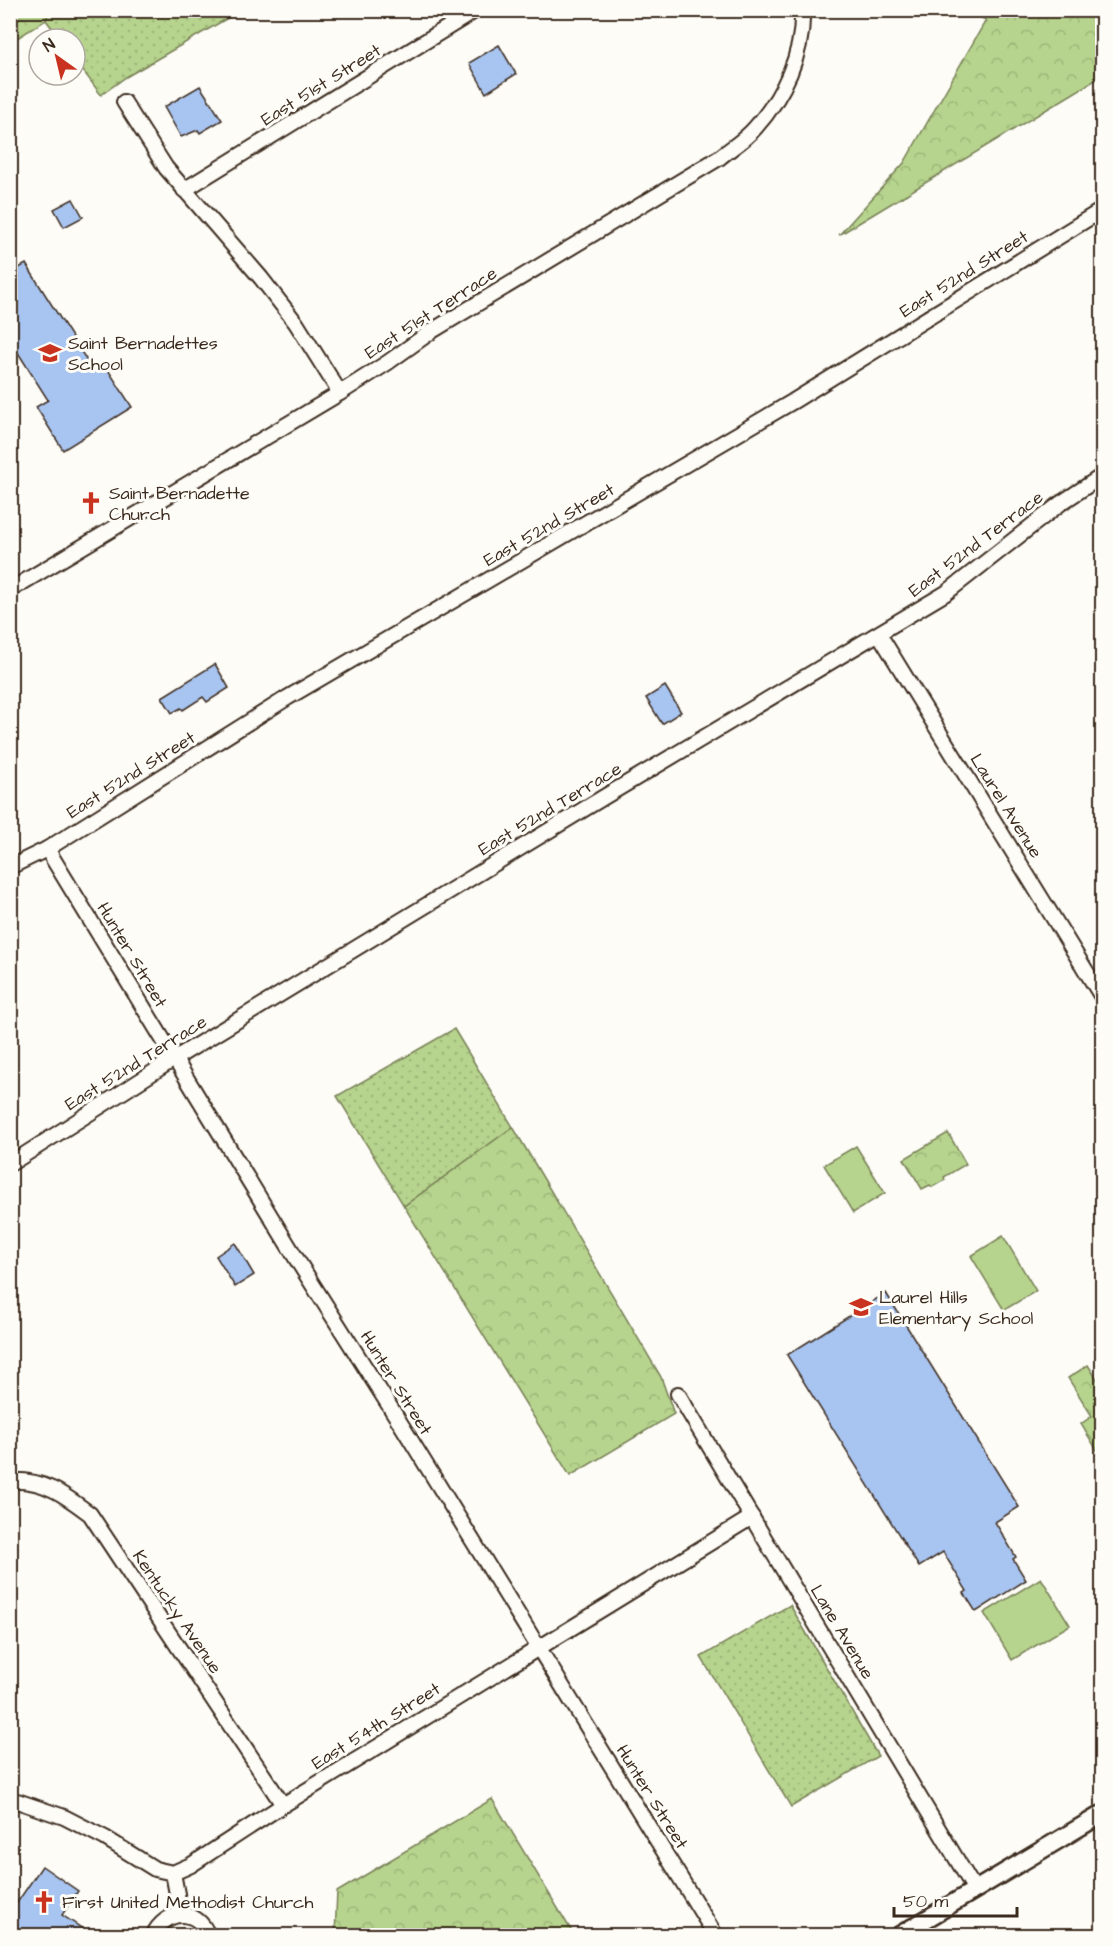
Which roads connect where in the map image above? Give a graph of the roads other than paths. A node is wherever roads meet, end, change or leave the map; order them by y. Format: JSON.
{"nodes":[{"id":1,"x":476,"y":10,"type":"edge"},
{"id":2,"x":802,"y":10,"type":"edge"},
{"id":3,"x":124,"y":102,"type":"dead end"},
{"id":4,"x":184,"y":190,"type":"junction"},
{"id":5,"x":1102,"y":210,"type":"edge"},
{"id":6,"x":340,"y":393,"type":"junction"},
{"id":7,"x":1102,"y":476,"type":"edge"},
{"id":8,"x":10,"y":590,"type":"edge"},
{"id":9,"x":879,"y":634,"type":"junction"},
{"id":10,"x":47,"y":849,"type":"junction"},
{"id":11,"x":10,"y":867,"type":"edge"},
{"id":12,"x":1102,"y":997,"type":"edge"},
{"id":13,"x":174,"y":1059,"type":"junction"},
{"id":14,"x":10,"y":1164,"type":"edge"},
{"id":15,"x":678,"y":1394,"type":"dead end"},
{"id":16,"x":10,"y":1481,"type":"edge"},
{"id":17,"x":752,"y":1517,"type":"junction"},
{"id":18,"x":539,"y":1647,"type":"junction"},
{"id":19,"x":10,"y":1801,"type":"edge"},
{"id":20,"x":283,"y":1805,"type":"junction"},
{"id":21,"x":1102,"y":1814,"type":"edge"},
{"id":22,"x":173,"y":1873,"type":"junction"},
{"id":23,"x":975,"y":1890,"type":"junction"},
{"id":24,"x":181,"y":1915,"type":"junction"},
{"id":25,"x":153,"y":1935,"type":"edge"},
{"id":26,"x":208,"y":1935,"type":"edge"},
{"id":27,"x":716,"y":1935,"type":"edge"},
{"id":28,"x":900,"y":1935,"type":"edge"}],
"edges":[{"from":1,"to":4,"type":"street","name":"East 51st Street"},
{"from":2,"to":6,"type":"street","name":"East 51st Terrace"},
{"from":3,"to":4,"type":"street"},
{"from":4,"to":6,"type":"street"},
{"from":5,"to":10,"type":"street","name":"East 52nd Street"},
{"from":6,"to":8,"type":"street","name":"East 51st Terrace"},
{"from":7,"to":9,"type":"street","name":"East 52nd Terrace"},
{"from":9,"to":12,"type":"street","name":"Laurel Avenue"},
{"from":9,"to":13,"type":"street","name":"East 52nd Terrace"},
{"from":10,"to":11,"type":"street","name":"East 52nd Street"},
{"from":10,"to":13,"type":"street","name":"Hunter Street"},
{"from":13,"to":14,"type":"street","name":"East 52nd Terrace"},
{"from":13,"to":18,"type":"street","name":"Hunter Street"},
{"from":15,"to":17,"type":"street","name":"Lane Avenue"},
{"from":16,"to":20,"type":"street","name":"Kentucky Avenue"},
{"from":17,"to":18,"type":"street","name":"East 54th Street"},
{"from":17,"to":23,"type":"street","name":"Lane Avenue"},
{"from":18,"to":20,"type":"street","name":"East 54th Street"},
{"from":18,"to":27,"type":"street","name":"Hunter Street"},
{"from":19,"to":22,"type":"street"},
{"from":20,"to":22,"type":"street","name":"East 54th Street"},
{"from":21,"to":23,"type":"street"},
{"from":22,"to":24,"type":"street"},
{"from":23,"to":28,"type":"street"},
{"from":24,"to":25,"type":"street"},
{"from":24,"to":26,"type":"street"}]}
